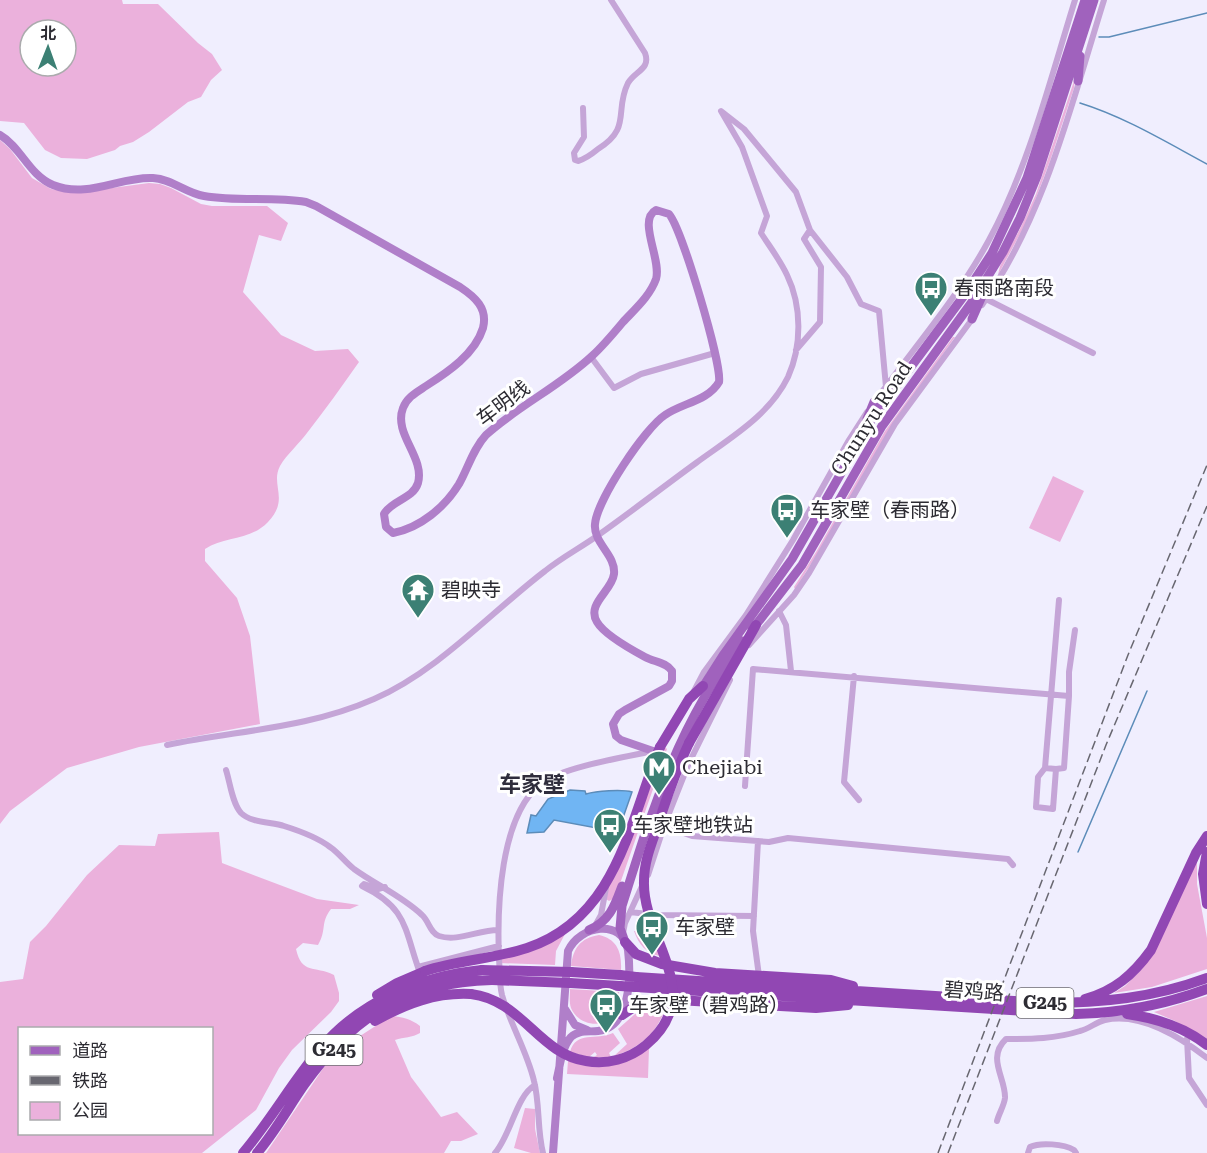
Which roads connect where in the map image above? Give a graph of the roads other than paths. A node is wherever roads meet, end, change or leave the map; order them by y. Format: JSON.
{"nodes":[{"id":1,"x":611,"y":0,"type":"edge"},
{"id":2,"x":1075,"y":0,"type":"edge"},
{"id":3,"x":1085,"y":0,"type":"edge"},
{"id":4,"x":1095,"y":0,"type":"edge"},
{"id":5,"x":1104,"y":0,"type":"edge"},
{"id":6,"x":1082,"y":40,"type":"junction"},
{"id":7,"x":1078,"y":81,"type":"junction"},
{"id":8,"x":583,"y":108,"type":"dead end"},
{"id":9,"x":0,"y":135,"type":"edge"},
{"id":10,"x":810,"y":230,"type":"junction"},
{"id":11,"x":993,"y":269,"type":"junction"},
{"id":12,"x":986,"y":299,"type":"junction"},
{"id":13,"x":972,"y":320,"type":"junction"},
{"id":14,"x":796,"y":350,"type":"junction"},
{"id":15,"x":715,"y":353,"type":"junction"},
{"id":16,"x":1093,"y":353,"type":"dead end"},
{"id":17,"x":591,"y":357,"type":"junction"},
{"id":18,"x":886,"y":387,"type":"junction"},
{"id":19,"x":874,"y":402,"type":"junction"},
{"id":20,"x":857,"y":445,"type":"junction"},
{"id":21,"x":596,"y":536,"type":"junction"},
{"id":22,"x":771,"y":589,"type":"junction"},
{"id":23,"x":1059,"y":600,"type":"dead end"},
{"id":24,"x":779,"y":611,"type":"junction"},
{"id":25,"x":746,"y":615,"type":"junction"},
{"id":26,"x":756,"y":625,"type":"junction"},
{"id":27,"x":1075,"y":630,"type":"dead end"},
{"id":28,"x":741,"y":655,"type":"junction"},
{"id":29,"x":791,"y":670,"type":"junction"},
{"id":30,"x":854,"y":676,"type":"junction"},
{"id":31,"x":703,"y":686,"type":"junction"},
{"id":32,"x":1051,"y":694,"type":"junction"},
{"id":33,"x":1069,"y":696,"type":"junction"},
{"id":34,"x":689,"y":699,"type":"junction"},
{"id":35,"x":166,"y":745,"type":"dead end"},
{"id":36,"x":657,"y":749,"type":"junction"},
{"id":37,"x":1045,"y":768,"type":"junction"},
{"id":38,"x":1056,"y":769,"type":"junction"},
{"id":39,"x":226,"y":770,"type":"dead end"},
{"id":40,"x":745,"y":786,"type":"dead end"},
{"id":41,"x":859,"y":800,"type":"dead end"},
{"id":42,"x":664,"y":826,"type":"junction"},
{"id":43,"x":1207,"y":836,"type":"edge"},
{"id":44,"x":758,"y":841,"type":"junction"},
{"id":45,"x":1207,"y":852,"type":"edge"},
{"id":46,"x":1013,"y":865,"type":"dead end"},
{"id":47,"x":385,"y":887,"type":"junction"},
{"id":48,"x":1207,"y":903,"type":"edge"},
{"id":49,"x":630,"y":912,"type":"junction"},
{"id":50,"x":754,"y":916,"type":"junction"},
{"id":51,"x":498,"y":930,"type":"junction"},
{"id":52,"x":589,"y":930,"type":"junction"},
{"id":53,"x":624,"y":939,"type":"junction"},
{"id":54,"x":499,"y":946,"type":"junction"},
{"id":55,"x":421,"y":971,"type":"junction"},
{"id":56,"x":759,"y":976,"type":"junction"},
{"id":57,"x":570,"y":978,"type":"junction"},
{"id":58,"x":1207,"y":978,"type":"edge"},
{"id":59,"x":1207,"y":989,"type":"edge"},
{"id":60,"x":879,"y":997,"type":"junction"},
{"id":61,"x":1069,"y":1003,"type":"junction"},
{"id":62,"x":564,"y":1006,"type":"junction"},
{"id":63,"x":1115,"y":1013,"type":"junction"},
{"id":64,"x":622,"y":1014,"type":"junction"},
{"id":65,"x":593,"y":1031,"type":"junction"},
{"id":66,"x":1187,"y":1038,"type":"junction"},
{"id":67,"x":334,"y":1041,"type":"junction"},
{"id":68,"x":1207,"y":1045,"type":"edge"},
{"id":69,"x":1207,"y":1058,"type":"edge"},
{"id":70,"x":557,"y":1077,"type":"junction"},
{"id":71,"x":535,"y":1085,"type":"junction"},
{"id":72,"x":1207,"y":1104,"type":"edge"},
{"id":73,"x":997,"y":1121,"type":"dead end"},
{"id":74,"x":243,"y":1153,"type":"edge"},
{"id":75,"x":257,"y":1153,"type":"edge"},
{"id":76,"x":495,"y":1153,"type":"edge"},
{"id":77,"x":543,"y":1153,"type":"edge"},
{"id":78,"x":553,"y":1153,"type":"edge"},
{"id":79,"x":1028,"y":1153,"type":"edge"},
{"id":80,"x":1076,"y":1153,"type":"edge"}],
"edges":[{"from":1,"to":8,"type":"street"},
{"from":2,"to":18,"type":"street"},
{"from":3,"to":20,"type":"main road","name":"Chunyu Road"},
{"from":4,"to":6,"type":"main road","name":"Chunyu Road"},
{"from":5,"to":7,"type":"street"},
{"from":6,"to":7,"type":"main road"},
{"from":6,"to":11,"type":"main road","name":"Chunyu Road"},
{"from":7,"to":12,"type":"street"},
{"from":9,"to":17,"type":"main road","name":"车明线"},
{"from":10,"to":14,"type":"street"},
{"from":10,"to":14,"type":"street"},
{"from":10,"to":18,"type":"street"},
{"from":11,"to":13,"type":"main road"},
{"from":11,"to":26,"type":"main road","name":"Chunyu Road"},
{"from":12,"to":13,"type":"street"},
{"from":12,"to":16,"type":"street"},
{"from":13,"to":24,"type":"street"},
{"from":14,"to":21,"type":"street"},
{"from":15,"to":17,"type":"street"},
{"from":15,"to":17,"type":"main road","name":"车明线"},
{"from":15,"to":21,"type":"main road","name":"车明线"},
{"from":18,"to":19,"type":"street"},
{"from":19,"to":20,"type":"main road"},
{"from":19,"to":25,"type":"street"},
{"from":20,"to":22,"type":"main road","name":"Chunyu Road"},
{"from":21,"to":35,"type":"street"},
{"from":21,"to":36,"type":"main road"},
{"from":22,"to":25,"type":"main road"},
{"from":22,"to":31,"type":"main road","name":"Chunyu Road"},
{"from":23,"to":32,"type":"street"},
{"from":24,"to":28,"type":"street"},
{"from":24,"to":29,"type":"street"},
{"from":25,"to":34,"type":"street"},
{"from":26,"to":28,"type":"highway"},
{"from":26,"to":53,"type":"main road","name":"Chunyu Road"},
{"from":27,"to":33,"type":"street"},
{"from":28,"to":42,"type":"street"},
{"from":28,"to":67,"type":"highway","bridge":true},
{"from":29,"to":30,"type":"street"},
{"from":29,"to":40,"type":"street"},
{"from":30,"to":32,"type":"street"},
{"from":30,"to":41,"type":"street"},
{"from":31,"to":34,"type":"highway"},
{"from":31,"to":52,"type":"main road","name":"Chunyu Road"},
{"from":32,"to":33,"type":"street"},
{"from":32,"to":37,"type":"street"},
{"from":33,"to":38,"type":"street"},
{"from":34,"to":36,"type":"highway"},
{"from":36,"to":51,"type":"street"},
{"from":36,"to":52,"type":"street"},
{"from":36,"to":55,"type":"highway","bridge":true},
{"from":37,"to":38,"type":"street"},
{"from":37,"to":38,"type":"street"},
{"from":39,"to":47,"type":"street"},
{"from":42,"to":44,"type":"street"},
{"from":42,"to":49,"type":"street"},
{"from":43,"to":61,"type":"highway"},
{"from":44,"to":46,"type":"street"},
{"from":44,"to":50,"type":"street"},
{"from":45,"to":48,"type":"highway"},
{"from":47,"to":51,"type":"street"},
{"from":47,"to":55,"type":"street"},
{"from":49,"to":50,"type":"street"},
{"from":49,"to":53,"type":"street"},
{"from":50,"to":56,"type":"street"},
{"from":51,"to":54,"type":"street"},
{"from":52,"to":53,"type":"main road"},
{"from":52,"to":62,"type":"main road"},
{"from":53,"to":56,"type":"highway"},
{"from":53,"to":64,"type":"main road"},
{"from":54,"to":55,"type":"street"},
{"from":54,"to":71,"type":"street"},
{"from":55,"to":67,"type":"highway"},
{"from":56,"to":60,"type":"highway"},
{"from":57,"to":60,"type":"highway","number":"G245","bridge":true},
{"from":57,"to":67,"type":"highway","number":"G245","bridge":true},
{"from":57,"to":67,"type":"highway","number":"G245","bridge":true},
{"from":58,"to":61,"type":"highway","name":"碧鸡路","number":"G245"},
{"from":59,"to":63,"type":"highway","name":"碧鸡路","number":"G245"},
{"from":60,"to":61,"type":"highway","name":"碧鸡路","number":"G245"},
{"from":60,"to":63,"type":"highway","name":"碧鸡路","number":"G245"},
{"from":60,"to":64,"type":"highway"},
{"from":62,"to":65,"type":"main road"},
{"from":62,"to":70,"type":"main road"},
{"from":63,"to":66,"type":"highway"},
{"from":64,"to":65,"type":"main road"},
{"from":65,"to":70,"type":"main road"},
{"from":66,"to":68,"type":"highway"},
{"from":66,"to":69,"type":"street"},
{"from":66,"to":72,"type":"street"},
{"from":66,"to":73,"type":"street"},
{"from":67,"to":74,"type":"highway","number":"G245"},
{"from":67,"to":75,"type":"highway","number":"G245"},
{"from":70,"to":78,"type":"main road"},
{"from":71,"to":76,"type":"street"},
{"from":71,"to":77,"type":"street"},
{"from":79,"to":80,"type":"street"}]}
